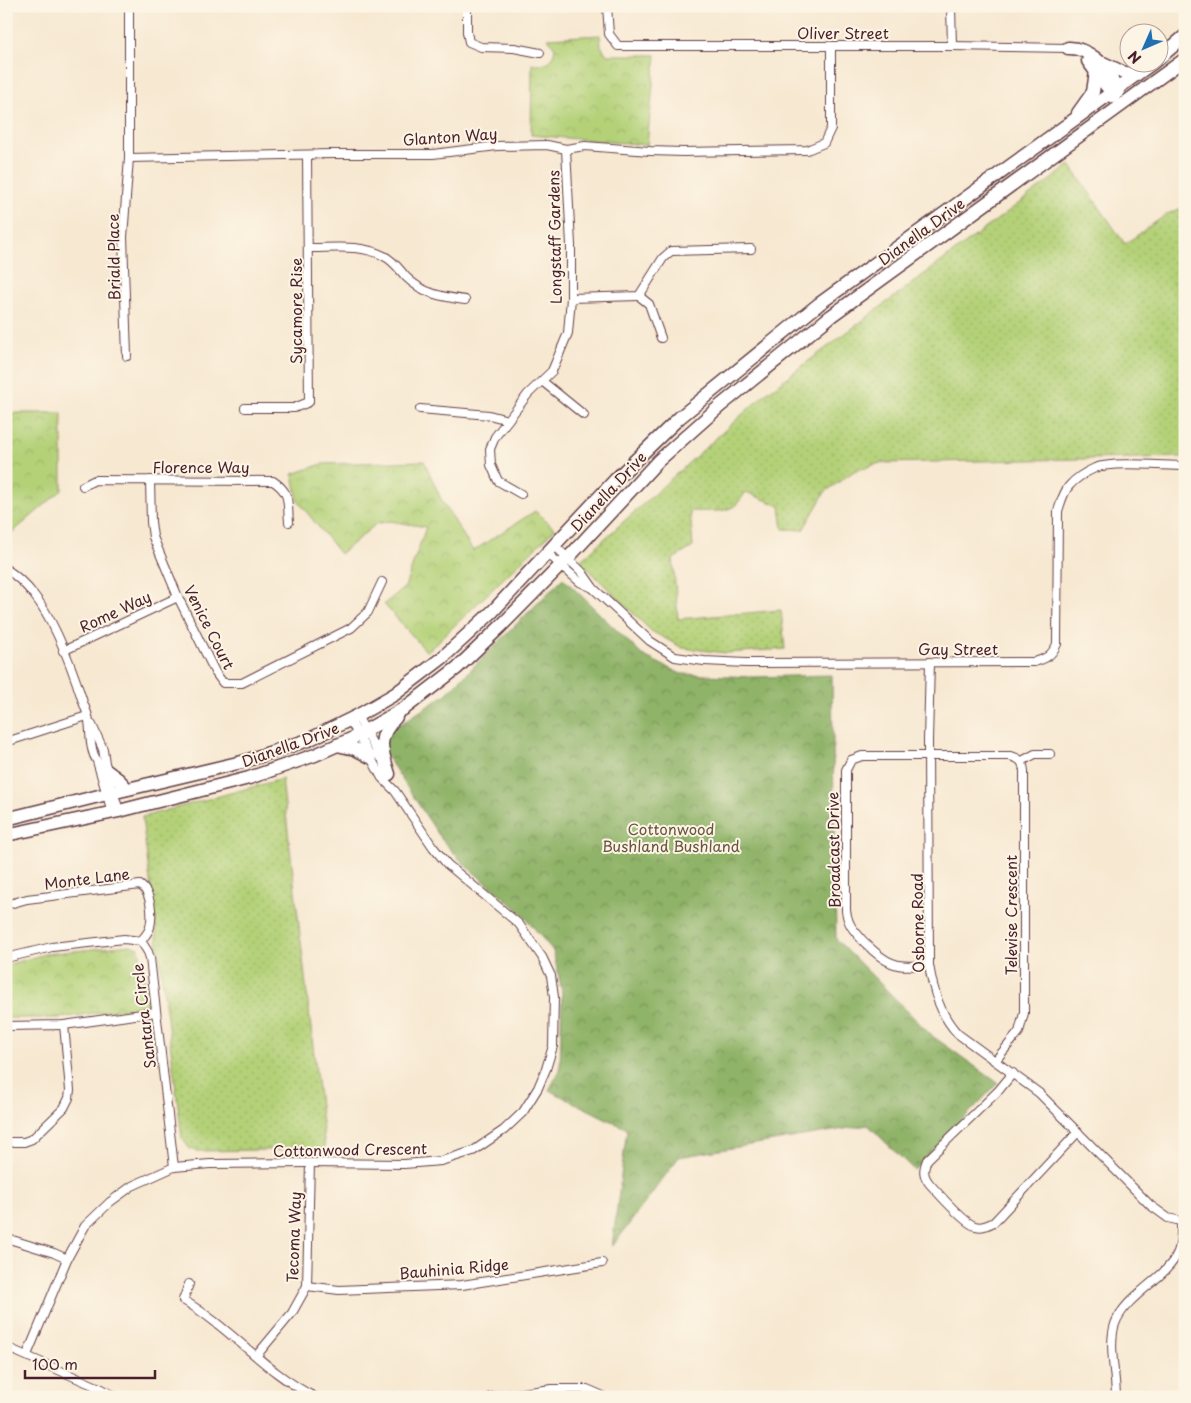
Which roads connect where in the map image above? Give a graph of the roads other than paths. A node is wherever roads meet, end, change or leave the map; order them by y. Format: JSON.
{"nodes":[{"id":1,"x":129,"y":6,"type":"edge"},
{"id":2,"x":467,"y":6,"type":"edge"},
{"id":3,"x":607,"y":6,"type":"edge"},
{"id":4,"x":951,"y":6,"type":"edge"},
{"id":5,"x":1185,"y":36,"type":"edge"},
{"id":6,"x":831,"y":46,"type":"junction"},
{"id":7,"x":952,"y":46,"type":"junction"},
{"id":8,"x":1068,"y":48,"type":"joint"},
{"id":9,"x":1168,"y":50,"type":"edge"},
{"id":10,"x":540,"y":53,"type":"dead end"},
{"id":11,"x":1185,"y":59,"type":"edge"},
{"id":12,"x":1097,"y":66,"type":"junction"},
{"id":13,"x":1140,"y":72,"type":"edge"},
{"id":14,"x":1136,"y":75,"type":"junction"},
{"id":15,"x":1147,"y":88,"type":"junction"},
{"id":16,"x":1114,"y":92,"type":"junction"},
{"id":17,"x":1070,"y":124,"type":"junction"},
{"id":18,"x":1097,"y":124,"type":"junction"},
{"id":19,"x":566,"y":149,"type":"junction"},
{"id":20,"x":307,"y":155,"type":"junction"},
{"id":21,"x":129,"y":158,"type":"junction"},
{"id":22,"x":309,"y":248,"type":"junction"},
{"id":23,"x":751,"y":248,"type":"dead end"},
{"id":24,"x":639,"y":296,"type":"junction"},
{"id":25,"x":571,"y":298,"type":"junction"},
{"id":26,"x":466,"y":300,"type":"dead end"},
{"id":27,"x":661,"y":338,"type":"dead end"},
{"id":28,"x":128,"y":356,"type":"dead end"},
{"id":29,"x":542,"y":380,"type":"junction"},
{"id":30,"x":245,"y":408,"type":"dead end"},
{"id":31,"x":420,"y":409,"type":"dead end"},
{"id":32,"x":584,"y":415,"type":"dead end"},
{"id":33,"x":508,"y":420,"type":"junction"},
{"id":34,"x":1185,"y":466,"type":"edge"},
{"id":35,"x":150,"y":480,"type":"junction"},
{"id":36,"x":83,"y":486,"type":"dead end"},
{"id":37,"x":521,"y":494,"type":"dead end"},
{"id":38,"x":289,"y":522,"type":"dead end"},
{"id":39,"x":550,"y":548,"type":"junction"},
{"id":40,"x":564,"y":562,"type":"junction"},
{"id":41,"x":9,"y":571,"type":"edge"},
{"id":42,"x":6,"y":580,"type":"edge"},
{"id":43,"x":382,"y":582,"type":"dead end"},
{"id":44,"x":178,"y":597,"type":"junction"},
{"id":45,"x":64,"y":650,"type":"junction"},
{"id":46,"x":930,"y":662,"type":"junction"},
{"id":47,"x":405,"y":708,"type":"junction"},
{"id":48,"x":353,"y":718,"type":"junction"},
{"id":49,"x":88,"y":719,"type":"junction"},
{"id":50,"x":362,"y":733,"type":"junction"},
{"id":51,"x":6,"y":742,"type":"edge"},
{"id":52,"x":336,"y":745,"type":"junction"},
{"id":53,"x":1050,"y":754,"type":"dead end"},
{"id":54,"x":929,"y":756,"type":"junction"},
{"id":55,"x":370,"y":757,"type":"junction"},
{"id":56,"x":1022,"y":761,"type":"junction"},
{"id":57,"x":107,"y":771,"type":"junction"},
{"id":58,"x":389,"y":774,"type":"junction"},
{"id":59,"x":127,"y":789,"type":"junction"},
{"id":60,"x":395,"y":791,"type":"junction"},
{"id":61,"x":110,"y":793,"type":"junction"},
{"id":62,"x":116,"y":811,"type":"junction"},
{"id":63,"x":6,"y":819,"type":"edge"},
{"id":64,"x":6,"y":835,"type":"edge"},
{"id":65,"x":6,"y":904,"type":"edge"},
{"id":66,"x":141,"y":941,"type":"junction"},
{"id":67,"x":6,"y":958,"type":"edge"},
{"id":68,"x":929,"y":965,"type":"junction"},
{"id":69,"x":156,"y":1012,"type":"junction"},
{"id":70,"x":64,"y":1025,"type":"junction"},
{"id":71,"x":6,"y":1026,"type":"edge"},
{"id":72,"x":995,"y":1061,"type":"junction"},
{"id":73,"x":1013,"y":1073,"type":"junction"},
{"id":74,"x":1078,"y":1132,"type":"junction"},
{"id":75,"x":6,"y":1142,"type":"edge"},
{"id":76,"x":310,"y":1163,"type":"junction"},
{"id":77,"x":174,"y":1167,"type":"junction"},
{"id":78,"x":1183,"y":1222,"type":"edge"},
{"id":79,"x":6,"y":1238,"type":"edge"},
{"id":80,"x":67,"y":1259,"type":"junction"},
{"id":81,"x":602,"y":1264,"type":"dead end"},
{"id":82,"x":189,"y":1284,"type":"dead end"},
{"id":83,"x":307,"y":1286,"type":"junction"},
{"id":84,"x":6,"y":1347,"type":"edge"},
{"id":85,"x":27,"y":1355,"type":"junction"},
{"id":86,"x":257,"y":1355,"type":"junction"},
{"id":87,"x":602,"y":1396,"type":"edge"},
{"id":88,"x":116,"y":1397,"type":"edge"},
{"id":89,"x":315,"y":1397,"type":"edge"},
{"id":90,"x":490,"y":1397,"type":"edge"},
{"id":91,"x":1116,"y":1397,"type":"edge"}],
"edges":[{"from":1,"to":21,"type":"street"},
{"from":2,"to":10,"type":"street"},
{"from":3,"to":6,"type":"street","name":"Oliver Street"},
{"from":4,"to":7,"type":"street"},
{"from":5,"to":9,"type":"main road"},
{"from":6,"to":7,"type":"street","name":"Oliver Street"},
{"from":6,"to":19,"type":"street","name":"Glanton Way"},
{"from":7,"to":8,"type":"street","name":"Oliver Street"},
{"from":8,"to":12,"type":"main road"},
{"from":11,"to":15,"type":"main road","name":"Dianella Drive"},
{"from":12,"to":14,"type":"main road"},
{"from":12,"to":16,"type":"main road"},
{"from":12,"to":17,"type":"main road"},
{"from":13,"to":14,"type":"main road","name":"Dianella Drive"},
{"from":14,"to":16,"type":"main road","name":"Dianella Drive"},
{"from":15,"to":16,"type":"main road"},
{"from":15,"to":18,"type":"main road","name":"Dianella Drive"},
{"from":16,"to":17,"type":"main road","name":"Dianella Drive"},
{"from":16,"to":18,"type":"main road"},
{"from":17,"to":39,"type":"main road","name":"Dianella Drive"},
{"from":18,"to":40,"type":"main road","name":"Dianella Drive"},
{"from":19,"to":20,"type":"street","name":"Glanton Way"},
{"from":19,"to":25,"type":"street","name":"Longstaff Gardens"},
{"from":20,"to":21,"type":"street","name":"Glanton Way"},
{"from":20,"to":22,"type":"street","name":"Sycamore Rise"},
{"from":21,"to":28,"type":"street","name":"Briald Place"},
{"from":22,"to":26,"type":"street"},
{"from":22,"to":30,"type":"street","name":"Sycamore Rise"},
{"from":23,"to":24,"type":"street"},
{"from":24,"to":25,"type":"street"},
{"from":24,"to":27,"type":"street"},
{"from":25,"to":29,"type":"street","name":"Longstaff Gardens"},
{"from":29,"to":32,"type":"street"},
{"from":29,"to":33,"type":"street","name":"Longstaff Gardens"},
{"from":31,"to":33,"type":"street"},
{"from":33,"to":37,"type":"street","name":"Longstaff Gardens"},
{"from":34,"to":46,"type":"street","name":"Gay Street"},
{"from":35,"to":36,"type":"street","name":"Florence Way"},
{"from":35,"to":38,"type":"street","name":"Florence Way"},
{"from":35,"to":44,"type":"street","name":"Venice Court"},
{"from":39,"to":40,"type":"street","name":"Gay Street"},
{"from":39,"to":48,"type":"main road","name":"Dianella Drive"},
{"from":40,"to":46,"type":"street","name":"Gay Street"},
{"from":40,"to":47,"type":"main road","name":"Dianella Drive"},
{"from":41,"to":42,"type":"street"},
{"from":41,"to":45,"type":"street"},
{"from":43,"to":44,"type":"street","name":"Venice Court"},
{"from":44,"to":45,"type":"street","name":"Rome Way"},
{"from":45,"to":49,"type":"street"},
{"from":46,"to":54,"type":"street","name":"Osborne Road"},
{"from":47,"to":50,"type":"main road","name":"Dianella Drive"},
{"from":47,"to":58,"type":"main road"},
{"from":48,"to":50,"type":"street","name":"Cottonwood Crescent"},
{"from":48,"to":59,"type":"main road","name":"Dianella Drive"},
{"from":49,"to":51,"type":"street"},
{"from":49,"to":57,"type":"street"},
{"from":49,"to":61,"type":"street"},
{"from":50,"to":52,"type":"main road","name":"Dianella Drive"},
{"from":50,"to":55,"type":"street","name":"Cottonwood Crescent"},
{"from":50,"to":58,"type":"street","name":"Cottonwood Crescent"},
{"from":52,"to":55,"type":"main road"},
{"from":52,"to":62,"type":"main road","name":"Dianella Drive"},
{"from":53,"to":56,"type":"street"},
{"from":54,"to":56,"type":"street"},
{"from":54,"to":68,"type":"street","name":"Osborne Road"},
{"from":54,"to":68,"type":"street","name":"Broadcast Drive"},
{"from":55,"to":60,"type":"street","name":"Cottonwood Crescent"},
{"from":56,"to":72,"type":"street","name":"Televise Crescent"},
{"from":57,"to":59,"type":"main road"},
{"from":57,"to":61,"type":"street"},
{"from":58,"to":60,"type":"street","name":"Cottonwood Crescent"},
{"from":59,"to":61,"type":"main road","name":"Dianella Drive"},
{"from":60,"to":76,"type":"street","name":"Cottonwood Crescent"},
{"from":61,"to":62,"type":"street"},
{"from":61,"to":63,"type":"main road","name":"Dianella Drive"},
{"from":62,"to":64,"type":"main road","name":"Dianella Drive"},
{"from":65,"to":66,"type":"street","name":"Monte Lane"},
{"from":66,"to":67,"type":"street","name":"Santara Circle"},
{"from":66,"to":69,"type":"street","name":"Santara Circle"},
{"from":68,"to":72,"type":"street","name":"Osborne Road"},
{"from":69,"to":70,"type":"street"},
{"from":69,"to":77,"type":"street","name":"Santara Circle"},
{"from":70,"to":71,"type":"street"},
{"from":70,"to":75,"type":"street"},
{"from":72,"to":73,"type":"street","name":"Osborne Road"},
{"from":73,"to":74,"type":"street","name":"Osborne Road"},
{"from":73,"to":74,"type":"street"},
{"from":74,"to":78,"type":"street","name":"Osborne Road"},
{"from":76,"to":77,"type":"street","name":"Cottonwood Crescent"},
{"from":76,"to":83,"type":"street","name":"Tecoma Way"},
{"from":77,"to":80,"type":"street","name":"Cottonwood Crescent"},
{"from":78,"to":91,"type":"street"},
{"from":79,"to":80,"type":"street"},
{"from":80,"to":85,"type":"street","name":"Cottonwood Crescent"},
{"from":81,"to":83,"type":"street","name":"Bauhinia Ridge"},
{"from":82,"to":86,"type":"street"},
{"from":83,"to":86,"type":"street","name":"Tecoma Way"},
{"from":84,"to":85,"type":"street"},
{"from":85,"to":88,"type":"street"},
{"from":86,"to":89,"type":"street"},
{"from":87,"to":90,"type":"street"}]}
